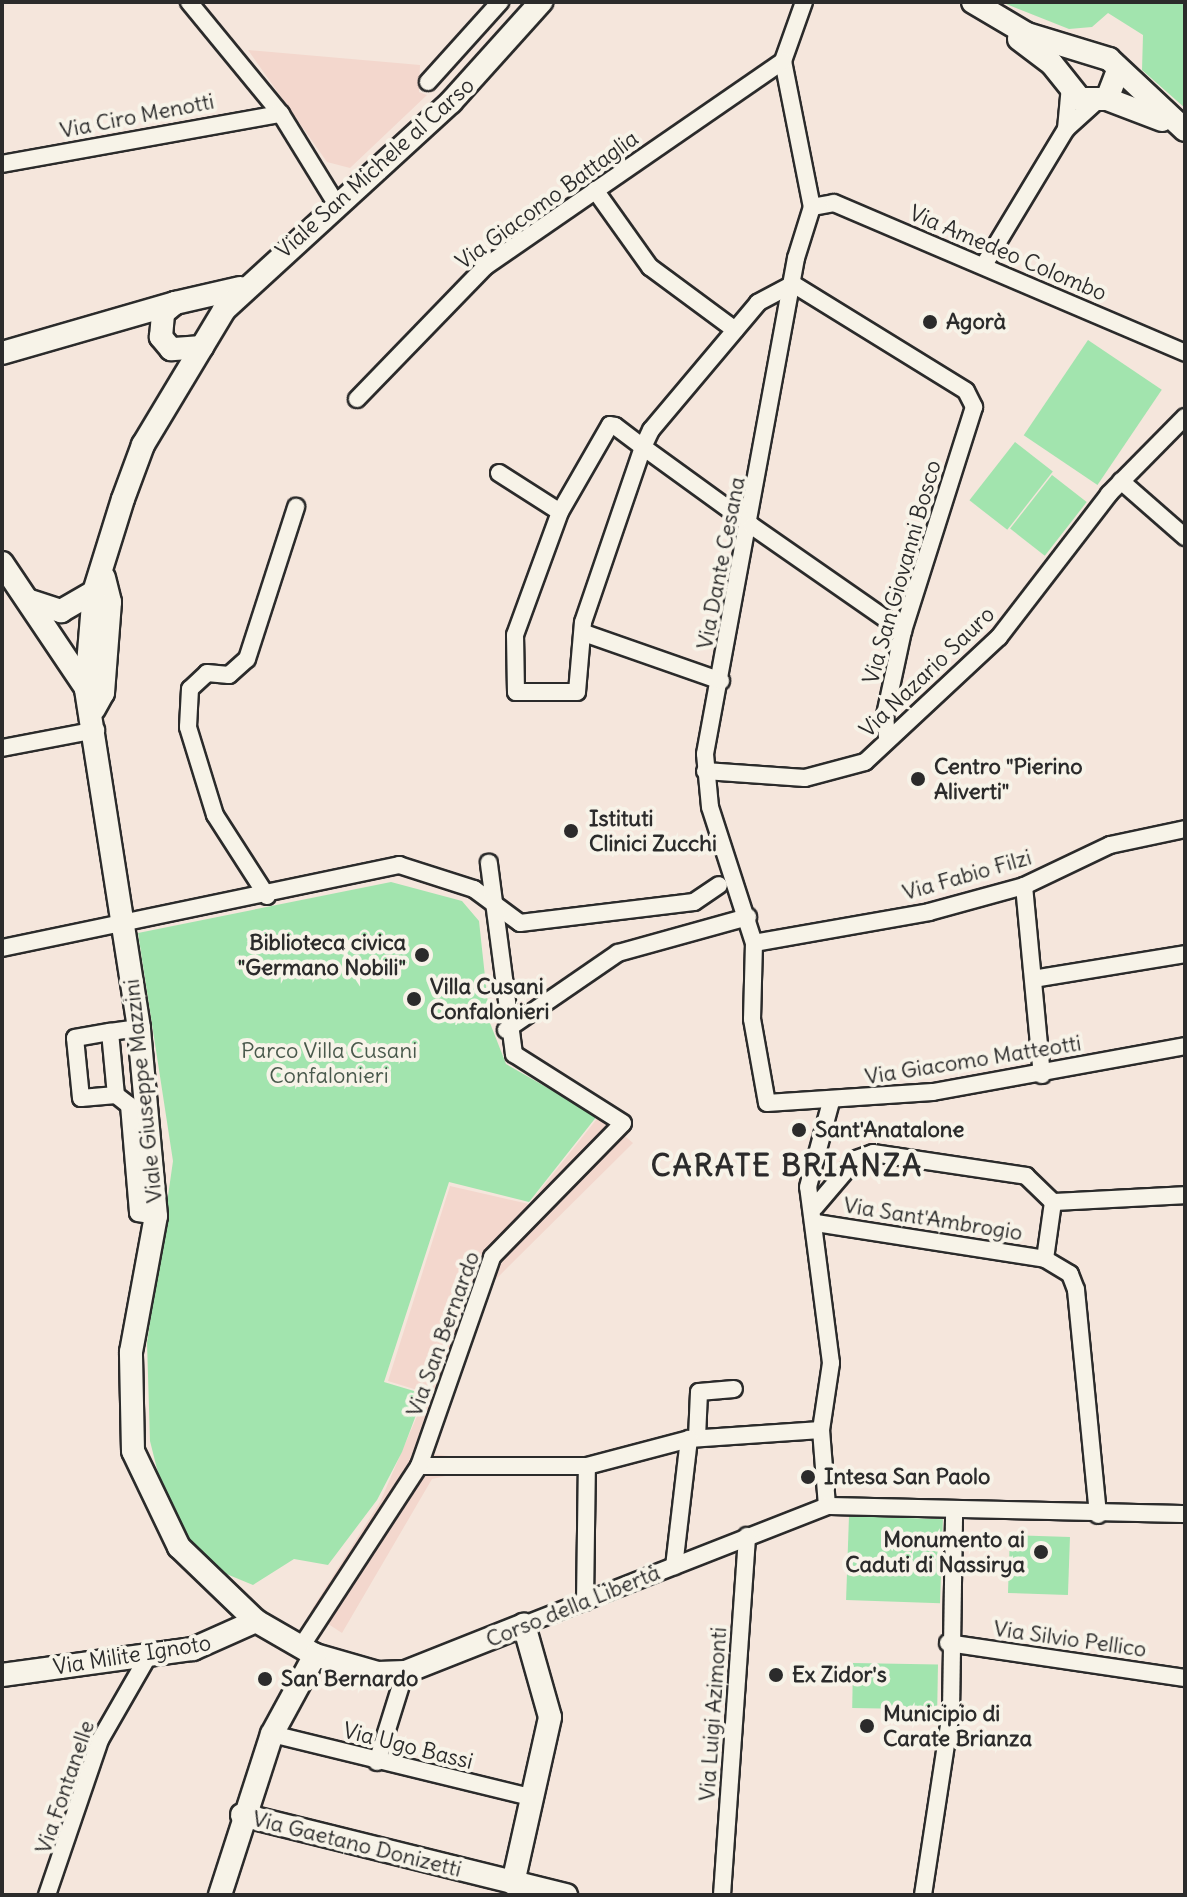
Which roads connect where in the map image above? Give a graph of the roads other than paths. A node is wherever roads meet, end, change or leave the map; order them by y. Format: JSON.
{"nodes":[{"id":1,"x":189,"y":2,"type":"edge"},
{"id":2,"x":500,"y":2,"type":"edge"},
{"id":3,"x":541,"y":2,"type":"edge"},
{"id":4,"x":804,"y":2,"type":"edge"},
{"id":5,"x":952,"y":2,"type":"edge"},
{"id":6,"x":973,"y":2,"type":"edge"},
{"id":7,"x":1087,"y":54,"type":"junction"},
{"id":8,"x":783,"y":61,"type":"junction"},
{"id":9,"x":1117,"y":73,"type":"junction"},
{"id":10,"x":428,"y":82,"type":"dead end"},
{"id":11,"x":1069,"y":83,"type":"junction"},
{"id":12,"x":1101,"y":101,"type":"junction"},
{"id":13,"x":281,"y":114,"type":"junction"},
{"id":14,"x":1179,"y":127,"type":"edge"},
{"id":15,"x":1066,"y":129,"type":"junction"},
{"id":16,"x":2,"y":164,"type":"edge"},
{"id":17,"x":595,"y":190,"type":"junction"},
{"id":18,"x":337,"y":205,"type":"junction"},
{"id":19,"x":812,"y":207,"type":"junction"},
{"id":20,"x":984,"y":265,"type":"junction"},
{"id":21,"x":793,"y":284,"type":"junction"},
{"id":22,"x":242,"y":287,"type":"junction"},
{"id":23,"x":183,"y":302,"type":"junction"},
{"id":24,"x":107,"y":328,"type":"junction"},
{"id":25,"x":735,"y":330,"type":"junction"},
{"id":26,"x":206,"y":340,"type":"junction"},
{"id":27,"x":168,"y":346,"type":"junction"},
{"id":28,"x":2,"y":353,"type":"edge"},
{"id":29,"x":1185,"y":353,"type":"edge"},
{"id":30,"x":175,"y":386,"type":"junction"},
{"id":31,"x":357,"y":399,"type":"dead end"},
{"id":32,"x":1185,"y":417,"type":"edge"},
{"id":33,"x":643,"y":447,"type":"junction"},
{"id":34,"x":499,"y":473,"type":"dead end"},
{"id":35,"x":1121,"y":481,"type":"junction"},
{"id":36,"x":296,"y":507,"type":"dead end"},
{"id":37,"x":560,"y":512,"type":"junction"},
{"id":38,"x":752,"y":526,"type":"junction"},
{"id":39,"x":1185,"y":537,"type":"edge"},
{"id":40,"x":2,"y":563,"type":"edge"},
{"id":41,"x":99,"y":585,"type":"junction"},
{"id":42,"x":30,"y":601,"type":"junction"},
{"id":43,"x":903,"y":631,"type":"junction"},
{"id":44,"x":587,"y":634,"type":"junction"},
{"id":45,"x":721,"y":681,"type":"junction"},
{"id":46,"x":92,"y":709,"type":"junction"},
{"id":47,"x":887,"y":738,"type":"junction"},
{"id":48,"x":2,"y":748,"type":"edge"},
{"id":49,"x":705,"y":771,"type":"junction"},
{"id":50,"x":1185,"y":829,"type":"edge"},
{"id":51,"x":722,"y":847,"type":"junction"},
{"id":52,"x":489,"y":863,"type":"dead end"},
{"id":53,"x":719,"y":885,"type":"junction"},
{"id":54,"x":1024,"y":886,"type":"junction"},
{"id":55,"x":267,"y":896,"type":"junction"},
{"id":56,"x":743,"y":899,"type":"junction"},
{"id":57,"x":493,"y":904,"type":"junction"},
{"id":58,"x":748,"y":917,"type":"junction"},
{"id":59,"x":122,"y":928,"type":"junction"},
{"id":60,"x":754,"y":943,"type":"junction"},
{"id":61,"x":2,"y":948,"type":"edge"},
{"id":62,"x":1185,"y":954,"type":"edge"},
{"id":63,"x":1033,"y":979,"type":"junction"},
{"id":64,"x":139,"y":1028,"type":"junction"},
{"id":65,"x":506,"y":1030,"type":"junction"},
{"id":66,"x":110,"y":1032,"type":"junction"},
{"id":67,"x":1185,"y":1046,"type":"edge"},
{"id":68,"x":1042,"y":1075,"type":"junction"},
{"id":69,"x":123,"y":1100,"type":"junction"},
{"id":70,"x":831,"y":1102,"type":"junction"},
{"id":71,"x":767,"y":1103,"type":"joint"},
{"id":72,"x":1185,"y":1195,"type":"edge"},
{"id":73,"x":1053,"y":1202,"type":"junction"},
{"id":74,"x":815,"y":1215,"type":"junction"},
{"id":75,"x":156,"y":1216,"type":"junction"},
{"id":76,"x":1045,"y":1259,"type":"junction"},
{"id":77,"x":734,"y":1389,"type":"dead end"},
{"id":78,"x":821,"y":1430,"type":"junction"},
{"id":79,"x":693,"y":1438,"type":"junction"},
{"id":80,"x":419,"y":1466,"type":"junction"},
{"id":81,"x":587,"y":1466,"type":"junction"},
{"id":82,"x":827,"y":1506,"type":"junction"},
{"id":83,"x":954,"y":1513,"type":"junction"},
{"id":84,"x":1185,"y":1514,"type":"edge"},
{"id":85,"x":1098,"y":1515,"type":"junction"},
{"id":86,"x":747,"y":1536,"type":"junction"},
{"id":87,"x":674,"y":1566,"type":"junction"},
{"id":88,"x":585,"y":1602,"type":"junction"},
{"id":89,"x":256,"y":1621,"type":"junction"},
{"id":90,"x":524,"y":1625,"type":"junction"},
{"id":91,"x":948,"y":1643,"type":"junction"},
{"id":92,"x":308,"y":1651,"type":"junction"},
{"id":93,"x":150,"y":1653,"type":"junction"},
{"id":94,"x":405,"y":1672,"type":"junction"},
{"id":95,"x":2,"y":1675,"type":"edge"},
{"id":96,"x":1185,"y":1678,"type":"edge"},
{"id":97,"x":272,"y":1734,"type":"junction"},
{"id":98,"x":377,"y":1762,"type":"junction"},
{"id":99,"x":534,"y":1798,"type":"junction"},
{"id":100,"x":242,"y":1815,"type":"junction"},
{"id":101,"x":511,"y":1889,"type":"edge"},
{"id":102,"x":47,"y":1895,"type":"edge"},
{"id":103,"x":220,"y":1895,"type":"edge"},
{"id":104,"x":566,"y":1895,"type":"edge"},
{"id":105,"x":722,"y":1895,"type":"edge"},
{"id":106,"x":923,"y":1895,"type":"edge"}],
"edges":[{"from":1,"to":13,"type":"street"},
{"from":2,"to":10,"type":"street"},
{"from":3,"to":18,"type":"main road","name":"Viale San Michele al Carso"},
{"from":4,"to":8,"type":"street"},
{"from":5,"to":11,"type":"main road"},
{"from":6,"to":7,"type":"main road"},
{"from":7,"to":9,"type":"main road"},
{"from":7,"to":11,"type":"main road"},
{"from":8,"to":17,"type":"street","name":"Via Giacomo Battaglia"},
{"from":8,"to":19,"type":"street"},
{"from":9,"to":12,"type":"main road"},
{"from":9,"to":14,"type":"main road"},
{"from":11,"to":12,"type":"main road"},
{"from":11,"to":15,"type":"street"},
{"from":12,"to":14,"type":"main road"},
{"from":12,"to":15,"type":"street"},
{"from":13,"to":16,"type":"street","name":"Via Ciro Menotti"},
{"from":13,"to":18,"type":"street"},
{"from":15,"to":20,"type":"street"},
{"from":17,"to":25,"type":"street"},
{"from":17,"to":31,"type":"street","name":"Via Giacomo Battaglia"},
{"from":18,"to":22,"type":"main road","name":"Viale San Michele al Carso"},
{"from":19,"to":20,"type":"street","name":"Via Amedeo Colombo"},
{"from":19,"to":21,"type":"street","name":"Via Dante Cesana"},
{"from":20,"to":29,"type":"street","name":"Via Amedeo Colombo"},
{"from":21,"to":25,"type":"street"},
{"from":21,"to":38,"type":"street","name":"Via Dante Cesana"},
{"from":21,"to":43,"type":"street","name":"Via San Giovanni Bosco"},
{"from":22,"to":23,"type":"main road"},
{"from":22,"to":26,"type":"main road","name":"Viale San Michele al Carso"},
{"from":23,"to":24,"type":"main road"},
{"from":23,"to":26,"type":"main road"},
{"from":23,"to":27,"type":"main road"},
{"from":24,"to":27,"type":"main road"},
{"from":24,"to":28,"type":"main road"},
{"from":25,"to":33,"type":"street"},
{"from":26,"to":27,"type":"main road"},
{"from":26,"to":30,"type":"main road","name":"Viale San Michele al Carso"},
{"from":27,"to":30,"type":"main road"},
{"from":30,"to":41,"type":"main road","name":"Viale San Michele al Carso"},
{"from":32,"to":35,"type":"street","name":"Via Nazario Sauro"},
{"from":33,"to":37,"type":"street"},
{"from":33,"to":38,"type":"street"},
{"from":33,"to":44,"type":"street"},
{"from":34,"to":37,"type":"street"},
{"from":35,"to":39,"type":"street"},
{"from":35,"to":47,"type":"street","name":"Via Nazario Sauro"},
{"from":36,"to":55,"type":"street"},
{"from":37,"to":44,"type":"street"},
{"from":38,"to":43,"type":"street"},
{"from":38,"to":45,"type":"street","name":"Via Dante Cesana"},
{"from":40,"to":42,"type":"main road"},
{"from":41,"to":42,"type":"main road"},
{"from":41,"to":46,"type":"main road","name":"Viale San Michele al Carso"},
{"from":42,"to":46,"type":"main road"},
{"from":43,"to":47,"type":"street","name":"Via San Giovanni Bosco"},
{"from":44,"to":45,"type":"street"},
{"from":45,"to":49,"type":"street","name":"Via Dante Cesana"},
{"from":46,"to":48,"type":"street"},
{"from":46,"to":59,"type":"main road","name":"Viale Giuseppe Mazzini"},
{"from":47,"to":49,"type":"street","name":"Via Nazario Sauro"},
{"from":49,"to":51,"type":"street","name":"Via Dante Cesana"},
{"from":50,"to":54,"type":"street","name":"Via Fabio Filzi"},
{"from":51,"to":53,"type":"street","name":"Via Dante Cesana"},
{"from":51,"to":56,"type":"street","name":"Via Dante Cesana"},
{"from":52,"to":57,"type":"street"},
{"from":53,"to":56,"type":"street"},
{"from":53,"to":57,"type":"street"},
{"from":54,"to":60,"type":"street","name":"Via Fabio Filzi"},
{"from":54,"to":63,"type":"street"},
{"from":55,"to":57,"type":"street"},
{"from":55,"to":59,"type":"street"},
{"from":56,"to":58,"type":"street","name":"Via Dante Cesana"},
{"from":57,"to":65,"type":"street"},
{"from":58,"to":60,"type":"street","name":"Via Dante Cesana"},
{"from":58,"to":65,"type":"street"},
{"from":59,"to":61,"type":"street"},
{"from":59,"to":64,"type":"main road","name":"Viale Giuseppe Mazzini"},
{"from":60,"to":71,"type":"street","name":"Via Dante Cesana"},
{"from":62,"to":63,"type":"street"},
{"from":63,"to":68,"type":"street"},
{"from":64,"to":66,"type":"street"},
{"from":64,"to":75,"type":"main road","name":"Viale Giuseppe Mazzini"},
{"from":65,"to":80,"type":"street","name":"Via San Bernardo"},
{"from":66,"to":69,"type":"street"},
{"from":66,"to":69,"type":"street"},
{"from":67,"to":68,"type":"street","name":"Via Giacomo Matteotti"},
{"from":68,"to":70,"type":"street","name":"Via Giacomo Matteotti"},
{"from":69,"to":75,"type":"street"},
{"from":70,"to":71,"type":"street","name":"Via Giacomo Matteotti"},
{"from":70,"to":74,"type":"street"},
{"from":72,"to":73,"type":"street"},
{"from":73,"to":74,"type":"street"},
{"from":73,"to":76,"type":"street","name":"Via Sant'Ambrogio"},
{"from":74,"to":76,"type":"street","name":"Via Sant'Ambrogio"},
{"from":74,"to":78,"type":"street"},
{"from":75,"to":89,"type":"main road","name":"Viale Giuseppe Mazzini"},
{"from":76,"to":85,"type":"street"},
{"from":77,"to":79,"type":"street"},
{"from":78,"to":79,"type":"street"},
{"from":78,"to":82,"type":"street"},
{"from":79,"to":81,"type":"street"},
{"from":79,"to":87,"type":"street"},
{"from":80,"to":81,"type":"street"},
{"from":80,"to":92,"type":"street","name":"Via San Bernardo"},
{"from":81,"to":88,"type":"street"},
{"from":82,"to":83,"type":"street"},
{"from":82,"to":86,"type":"street","name":"Corso della Libertà"},
{"from":83,"to":85,"type":"street"},
{"from":83,"to":91,"type":"street"},
{"from":84,"to":85,"type":"street"},
{"from":86,"to":87,"type":"street","name":"Corso della Libertà"},
{"from":86,"to":105,"type":"street","name":"Via Luigi Azimonti"},
{"from":87,"to":88,"type":"street","name":"Corso della Libertà"},
{"from":88,"to":90,"type":"street","name":"Corso della Libertà"},
{"from":89,"to":92,"type":"main road","name":"Viale Giuseppe Mazzini"},
{"from":89,"to":93,"type":"main road","name":"Via Milite Ignoto"},
{"from":90,"to":94,"type":"main road","name":"Corso della Libertà"},
{"from":90,"to":99,"type":"main road"},
{"from":91,"to":96,"type":"street","name":"Via Silvio Pellico"},
{"from":91,"to":106,"type":"street"},
{"from":92,"to":94,"type":"main road","name":"Corso della Libertà"},
{"from":92,"to":97,"type":"main road"},
{"from":93,"to":95,"type":"main road","name":"Via Milite Ignoto"},
{"from":93,"to":102,"type":"street","name":"Via Fontanelle"},
{"from":94,"to":98,"type":"street"},
{"from":97,"to":98,"type":"street","name":"Via Ugo Bassi"},
{"from":97,"to":100,"type":"main road"},
{"from":98,"to":99,"type":"street","name":"Via Ugo Bassi"},
{"from":99,"to":101,"type":"main road"},
{"from":100,"to":101,"type":"main road","name":"Via Gaetano Donizetti"},
{"from":100,"to":103,"type":"main road"},
{"from":101,"to":104,"type":"main road","name":"Via Gaetano Donizetti"}]}
